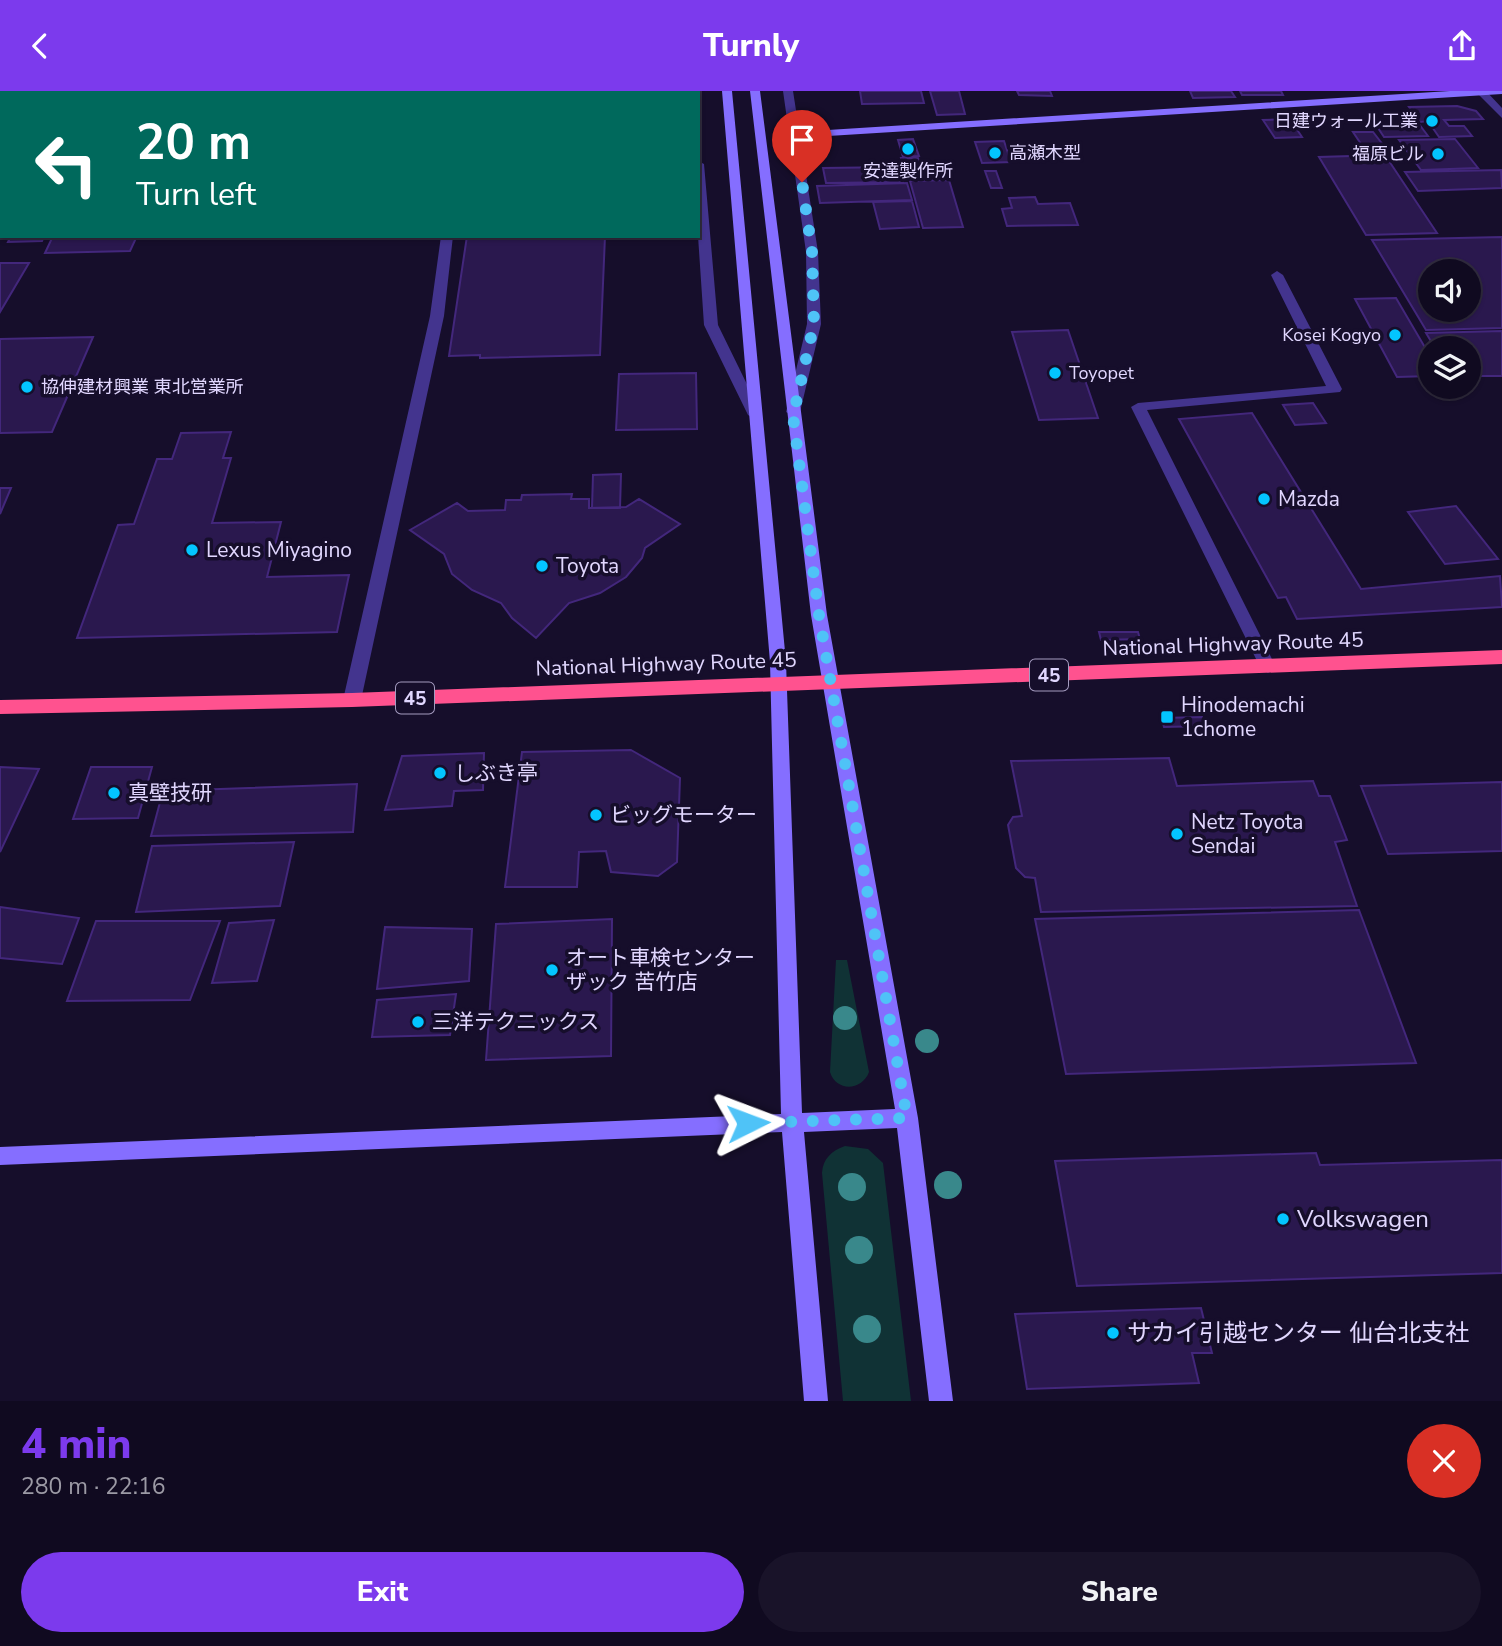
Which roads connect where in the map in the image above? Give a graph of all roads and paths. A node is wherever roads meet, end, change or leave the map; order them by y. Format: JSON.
{"nodes":[{"id":1,"x":727,"y":91,"type":"edge"},
{"id":2,"x":755,"y":91,"type":"edge"},
{"id":3,"x":788,"y":91,"type":"edge"},
{"id":4,"x":1502,"y":91,"type":"edge"},
{"id":5,"x":1480,"y":92,"type":"edge"},
{"id":6,"x":1502,"y":115,"type":"edge"},
{"id":7,"x":796,"y":135,"type":"junction"},
{"id":8,"x":700,"y":189,"type":"edge"},
{"id":9,"x":447,"y":238,"type":"edge"},
{"id":10,"x":1277,"y":275,"type":"dead end"},
{"id":11,"x":755,"y":415,"type":"junction"},
{"id":12,"x":793,"y":416,"type":"junction"},
{"id":13,"x":1502,"y":657,"type":"edge"},
{"id":14,"x":1268,"y":667,"type":"junction"},
{"id":15,"x":830,"y":683,"type":"junction"},
{"id":16,"x":779,"y":684,"type":"junction"},
{"id":17,"x":352,"y":700,"type":"junction"},
{"id":18,"x":0,"y":707,"type":"edge"},
{"id":19,"x":907,"y":1118,"type":"junction"},
{"id":20,"x":792,"y":1121,"type":"junction"},
{"id":21,"x":0,"y":1156,"type":"edge"},
{"id":22,"x":816,"y":1401,"type":"edge"},
{"id":23,"x":941,"y":1401,"type":"edge"}],
"edges":[{"from":1,"to":11,"type":"street"},
{"from":2,"to":12,"type":"street"},
{"from":3,"to":7,"type":"street"},
{"from":4,"to":5,"type":"street"},
{"from":5,"to":6,"type":"street"},
{"from":5,"to":7,"type":"street"},
{"from":7,"to":12,"type":"street"},
{"from":8,"to":11,"type":"street"},
{"from":9,"to":17,"type":"street"},
{"from":10,"to":14,"type":"street"},
{"from":11,"to":16,"type":"street"},
{"from":12,"to":15,"type":"street"},
{"from":13,"to":14,"type":"highway","name":"National Highway Route 45","number":"45"},
{"from":14,"to":15,"type":"highway","name":"National Highway Route 45","number":"45"},
{"from":15,"to":16,"type":"highway","name":"National Highway Route 45","number":"45"},
{"from":15,"to":19,"type":"street"},
{"from":16,"to":17,"type":"highway","name":"National Highway Route 45","number":"45"},
{"from":16,"to":20,"type":"street"},
{"from":17,"to":18,"type":"highway","name":"National Highway Route 45","number":"45"},
{"from":19,"to":20,"type":"street"},
{"from":19,"to":23,"type":"street"},
{"from":20,"to":21,"type":"street"},
{"from":20,"to":22,"type":"street"}]}
